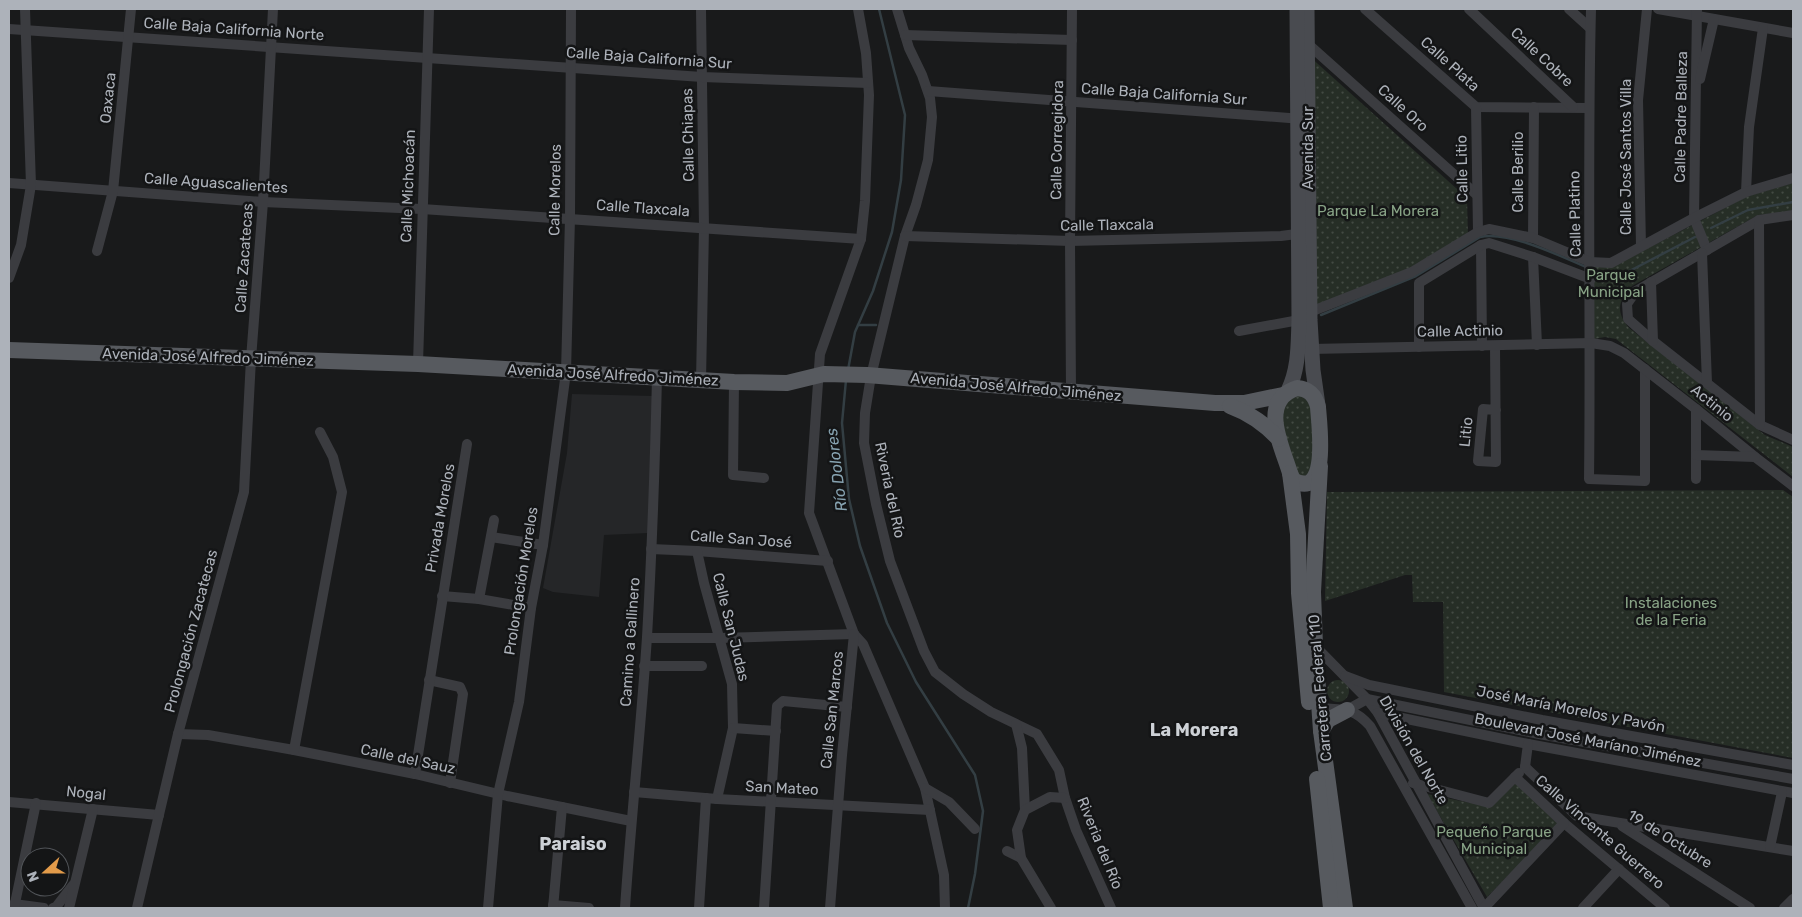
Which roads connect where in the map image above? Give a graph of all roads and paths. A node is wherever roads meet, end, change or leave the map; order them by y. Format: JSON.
{"nodes":[{"id":1,"x":25,"y":9,"type":"edge"},
{"id":2,"x":131,"y":9,"type":"edge"},
{"id":3,"x":273,"y":9,"type":"edge"},
{"id":4,"x":428,"y":9,"type":"edge"},
{"id":5,"x":571,"y":9,"type":"edge"},
{"id":6,"x":701,"y":9,"type":"edge"},
{"id":7,"x":858,"y":9,"type":"edge"},
{"id":8,"x":897,"y":9,"type":"edge"},
{"id":9,"x":1072,"y":9,"type":"edge"},
{"id":10,"x":1297,"y":9,"type":"edge"},
{"id":11,"x":1307,"y":9,"type":"edge"},
{"id":12,"x":1365,"y":9,"type":"edge"},
{"id":13,"x":1469,"y":9,"type":"edge"},
{"id":14,"x":1569,"y":9,"type":"edge"},
{"id":15,"x":1591,"y":9,"type":"edge"},
{"id":16,"x":1647,"y":9,"type":"edge"},
{"id":17,"x":1658,"y":9,"type":"edge"},
{"id":18,"x":1697,"y":12,"type":"edge"},
{"id":19,"x":1376,"y":13,"type":"edge"},
{"id":20,"x":1714,"y":19,"type":"junction"},
{"id":21,"x":1590,"y":28,"type":"junction"},
{"id":22,"x":1763,"y":28,"type":"junction"},
{"id":23,"x":9,"y":29,"type":"edge"},
{"id":24,"x":26,"y":30,"type":"junction"},
{"id":25,"x":1793,"y":33,"type":"edge"},
{"id":26,"x":905,"y":34,"type":"junction"},
{"id":27,"x":129,"y":36,"type":"junction"},
{"id":28,"x":1072,"y":40,"type":"junction"},
{"id":29,"x":1308,"y":44,"type":"junction"},
{"id":30,"x":271,"y":47,"type":"junction"},
{"id":31,"x":427,"y":59,"type":"junction"},
{"id":32,"x":572,"y":68,"type":"junction"},
{"id":33,"x":702,"y":77,"type":"junction"},
{"id":34,"x":868,"y":82,"type":"junction"},
{"id":35,"x":928,"y":91,"type":"junction"},
{"id":36,"x":1696,"y":100,"type":"junction"},
{"id":37,"x":1072,"y":102,"type":"junction"},
{"id":38,"x":1476,"y":107,"type":"junction"},
{"id":39,"x":1534,"y":107,"type":"junction"},
{"id":40,"x":1573,"y":107,"type":"junction"},
{"id":41,"x":1589,"y":108,"type":"junction"},
{"id":42,"x":1303,"y":119,"type":"junction"},
{"id":43,"x":1793,"y":178,"type":"edge"},
{"id":44,"x":9,"y":183,"type":"edge"},
{"id":45,"x":31,"y":185,"type":"junction"},
{"id":46,"x":114,"y":191,"type":"junction"},
{"id":47,"x":1746,"y":192,"type":"junction"},
{"id":48,"x":1478,"y":195,"type":"junction"},
{"id":49,"x":263,"y":202,"type":"junction"},
{"id":50,"x":422,"y":209,"type":"junction"},
{"id":51,"x":1793,"y":215,"type":"edge"},
{"id":52,"x":570,"y":218,"type":"junction"},
{"id":53,"x":1694,"y":218,"type":"junction"},
{"id":54,"x":1759,"y":220,"type":"junction"},
{"id":55,"x":704,"y":228,"type":"junction"},
{"id":56,"x":1478,"y":232,"type":"junction"},
{"id":57,"x":1303,"y":233,"type":"junction"},
{"id":58,"x":906,"y":236,"type":"junction"},
{"id":59,"x":861,"y":238,"type":"junction"},
{"id":60,"x":1533,"y":238,"type":"junction"},
{"id":61,"x":1070,"y":241,"type":"junction"},
{"id":62,"x":1481,"y":245,"type":"junction"},
{"id":63,"x":1641,"y":246,"type":"junction"},
{"id":64,"x":98,"y":251,"type":"dead end"},
{"id":65,"x":1705,"y":251,"type":"junction"},
{"id":66,"x":1533,"y":257,"type":"junction"},
{"id":67,"x":1590,"y":270,"type":"junction"},
{"id":68,"x":9,"y":278,"type":"edge"},
{"id":69,"x":1651,"y":282,"type":"junction"},
{"id":70,"x":1305,"y":324,"type":"junction"},
{"id":71,"x":1239,"y":331,"type":"dead end"},
{"id":72,"x":1653,"y":342,"type":"junction"},
{"id":73,"x":1591,"y":343,"type":"junction"},
{"id":74,"x":1537,"y":345,"type":"junction"},
{"id":75,"x":1482,"y":346,"type":"junction"},
{"id":76,"x":1495,"y":346,"type":"junction"},
{"id":77,"x":1610,"y":346,"type":"joint"},
{"id":78,"x":1419,"y":347,"type":"junction"},
{"id":79,"x":9,"y":350,"type":"edge"},
{"id":80,"x":1311,"y":350,"type":"junction"},
{"id":81,"x":251,"y":359,"type":"junction"},
{"id":82,"x":418,"y":364,"type":"junction"},
{"id":83,"x":1645,"y":369,"type":"junction"},
{"id":84,"x":566,"y":372,"type":"junction"},
{"id":85,"x":822,"y":375,"type":"junction"},
{"id":86,"x":869,"y":375,"type":"junction"},
{"id":87,"x":657,"y":377,"type":"junction"},
{"id":88,"x":701,"y":381,"type":"junction"},
{"id":89,"x":734,"y":382,"type":"junction"},
{"id":90,"x":1707,"y":383,"type":"junction"},
{"id":91,"x":1071,"y":391,"type":"junction"},
{"id":92,"x":1286,"y":393,"type":"junction"},
{"id":93,"x":1215,"y":403,"type":"junction"},
{"id":94,"x":1318,"y":407,"type":"junction"},
{"id":95,"x":1696,"y":409,"type":"junction"},
{"id":96,"x":1496,"y":410,"type":"junction"},
{"id":97,"x":1760,"y":425,"type":"junction"},
{"id":98,"x":320,"y":432,"type":"dead end"},
{"id":99,"x":1280,"y":440,"type":"junction"},
{"id":100,"x":1793,"y":440,"type":"edge"},
{"id":101,"x":467,"y":444,"type":"dead end"},
{"id":102,"x":1696,"y":455,"type":"junction"},
{"id":103,"x":1755,"y":457,"type":"junction"},
{"id":104,"x":1320,"y":466,"type":"junction"},
{"id":105,"x":1290,"y":473,"type":"junction"},
{"id":106,"x":764,"y":478,"type":"dead end"},
{"id":107,"x":1696,"y":478,"type":"dead end"},
{"id":108,"x":1793,"y":486,"type":"edge"},
{"id":109,"x":494,"y":520,"type":"dead end"},
{"id":110,"x":491,"y":537,"type":"junction"},
{"id":111,"x":543,"y":545,"type":"junction"},
{"id":112,"x":651,"y":549,"type":"junction"},
{"id":113,"x":697,"y":551,"type":"junction"},
{"id":114,"x":828,"y":561,"type":"junction"},
{"id":115,"x":1299,"y":593,"type":"junction"},
{"id":116,"x":442,"y":596,"type":"junction"},
{"id":117,"x":479,"y":599,"type":"junction"},
{"id":118,"x":531,"y":608,"type":"junction"},
{"id":119,"x":854,"y":634,"type":"junction"},
{"id":120,"x":647,"y":638,"type":"junction"},
{"id":121,"x":720,"y":638,"type":"junction"},
{"id":122,"x":1315,"y":646,"type":"junction"},
{"id":123,"x":644,"y":666,"type":"junction"},
{"id":124,"x":702,"y":666,"type":"dead end"},
{"id":125,"x":1345,"y":676,"type":"junction"},
{"id":126,"x":429,"y":680,"type":"junction"},
{"id":127,"x":1367,"y":699,"type":"junction"},
{"id":128,"x":847,"y":707,"type":"junction"},
{"id":129,"x":1320,"y":708,"type":"junction"},
{"id":130,"x":1347,"y":710,"type":"junction"},
{"id":131,"x":1378,"y":714,"type":"junction"},
{"id":132,"x":1016,"y":724,"type":"junction"},
{"id":133,"x":733,"y":728,"type":"junction"},
{"id":134,"x":776,"y":731,"type":"junction"},
{"id":135,"x":1321,"y":731,"type":"junction"},
{"id":136,"x":178,"y":734,"type":"junction"},
{"id":137,"x":1528,"y":744,"type":"junction"},
{"id":138,"x":294,"y":750,"type":"junction"},
{"id":139,"x":1793,"y":765,"type":"edge"},
{"id":140,"x":1525,"y":767,"type":"junction"},
{"id":141,"x":415,"y":774,"type":"junction"},
{"id":142,"x":1515,"y":778,"type":"junction"},
{"id":143,"x":1793,"y":779,"type":"edge"},
{"id":144,"x":1402,"y":782,"type":"junction"},
{"id":145,"x":450,"y":783,"type":"junction"},
{"id":146,"x":1416,"y":783,"type":"junction"},
{"id":147,"x":925,"y":788,"type":"junction"},
{"id":148,"x":634,"y":792,"type":"junction"},
{"id":149,"x":1782,"y":792,"type":"junction"},
{"id":150,"x":498,"y":794,"type":"junction"},
{"id":151,"x":1793,"y":794,"type":"edge"},
{"id":152,"x":706,"y":798,"type":"junction"},
{"id":153,"x":1065,"y":798,"type":"junction"},
{"id":154,"x":717,"y":800,"type":"junction"},
{"id":155,"x":9,"y":802,"type":"edge"},
{"id":156,"x":36,"y":803,"type":"junction"},
{"id":157,"x":771,"y":803,"type":"junction"},
{"id":158,"x":562,"y":806,"type":"junction"},
{"id":159,"x":838,"y":806,"type":"junction"},
{"id":160,"x":93,"y":809,"type":"junction"},
{"id":161,"x":930,"y":810,"type":"junction"},
{"id":162,"x":1025,"y":810,"type":"junction"},
{"id":163,"x":159,"y":815,"type":"junction"},
{"id":164,"x":631,"y":821,"type":"junction"},
{"id":165,"x":1564,"y":823,"type":"junction"},
{"id":166,"x":1616,"y":823,"type":"junction"},
{"id":167,"x":975,"y":829,"type":"dead end"},
{"id":168,"x":1770,"y":847,"type":"junction"},
{"id":169,"x":1007,"y":851,"type":"dead end"},
{"id":170,"x":1793,"y":851,"type":"edge"},
{"id":171,"x":1021,"y":858,"type":"junction"},
{"id":172,"x":1619,"y":869,"type":"junction"},
{"id":173,"x":76,"y":882,"type":"junction"},
{"id":174,"x":1793,"y":899,"type":"edge"},
{"id":175,"x":14,"y":906,"type":"edge"},
{"id":176,"x":553,"y":906,"type":"edge"},
{"id":177,"x":44,"y":908,"type":"edge"},
{"id":178,"x":53,"y":908,"type":"edge"},
{"id":179,"x":69,"y":908,"type":"edge"},
{"id":180,"x":137,"y":908,"type":"edge"},
{"id":181,"x":488,"y":908,"type":"edge"},
{"id":182,"x":588,"y":908,"type":"edge"},
{"id":183,"x":625,"y":908,"type":"edge"},
{"id":184,"x":699,"y":908,"type":"edge"},
{"id":185,"x":764,"y":908,"type":"edge"},
{"id":186,"x":830,"y":908,"type":"edge"},
{"id":187,"x":945,"y":908,"type":"edge"},
{"id":188,"x":1051,"y":908,"type":"edge"},
{"id":189,"x":1111,"y":908,"type":"edge"},
{"id":190,"x":1330,"y":908,"type":"edge"},
{"id":191,"x":1345,"y":908,"type":"edge"},
{"id":192,"x":1472,"y":908,"type":"edge"},
{"id":193,"x":1484,"y":908,"type":"edge"},
{"id":194,"x":1583,"y":908,"type":"edge"},
{"id":195,"x":1665,"y":908,"type":"edge"},
{"id":196,"x":1750,"y":908,"type":"edge"},
{"id":197,"x":1784,"y":908,"type":"edge"}],
"edges":[{"from":1,"to":24,"type":"street"},
{"from":2,"to":27,"type":"street","name":"Oaxaca"},
{"from":3,"to":30,"type":"street","name":"Calle Zacatecas"},
{"from":4,"to":31,"type":"street","name":"Calle Michoacán"},
{"from":5,"to":32,"type":"street","name":"Calle Morelos"},
{"from":6,"to":33,"type":"street","name":"Calle Chiapas"},
{"from":7,"to":34,"type":"street"},
{"from":8,"to":26,"type":"street","name":"Riveria del Río"},
{"from":9,"to":28,"type":"street","name":"Calle Corregidora"},
{"from":10,"to":42,"type":"main road","name":"Avenida Sur"},
{"from":11,"to":29,"type":"main road","name":"Avenida Sur"},
{"from":12,"to":19,"type":"street","name":"Calle Plata"},
{"from":13,"to":40,"type":"street","name":"Calle Cobre"},
{"from":14,"to":21,"type":"street"},
{"from":15,"to":21,"type":"street","name":"Calle Platino"},
{"from":16,"to":63,"type":"street","name":"Calle José Santos Villa"},
{"from":17,"to":18,"type":"street"},
{"from":18,"to":20,"type":"street"},
{"from":18,"to":36,"type":"street","name":"Calle Padre Balleza"},
{"from":19,"to":38,"type":"street","name":"Calle Plata"},
{"from":20,"to":22,"type":"street"},
{"from":20,"to":36,"type":"street"},
{"from":21,"to":41,"type":"street","name":"Calle Platino"},
{"from":22,"to":25,"type":"street"},
{"from":22,"to":47,"type":"street"},
{"from":23,"to":24,"type":"street","name":"Calle Baja California Norte"},
{"from":24,"to":27,"type":"street","name":"Calle Baja California Norte"},
{"from":24,"to":45,"type":"street"},
{"from":26,"to":28,"type":"street"},
{"from":26,"to":35,"type":"street","name":"Riveria del Río"},
{"from":27,"to":30,"type":"street","name":"Calle Baja California Norte"},
{"from":27,"to":46,"type":"street","name":"Oaxaca"},
{"from":28,"to":37,"type":"street","name":"Calle Corregidora"},
{"from":29,"to":42,"type":"main road","name":"Avenida Sur"},
{"from":29,"to":48,"type":"street","name":"Calle Oro"},
{"from":30,"to":31,"type":"street","name":"Calle Baja California Norte"},
{"from":30,"to":49,"type":"street","name":"Calle Zacatecas"},
{"from":31,"to":32,"type":"street","name":"Calle Baja California Sur"},
{"from":31,"to":50,"type":"street","name":"Calle Michoacán"},
{"from":32,"to":33,"type":"street","name":"Calle Baja California Sur"},
{"from":32,"to":52,"type":"street","name":"Calle Morelos"},
{"from":33,"to":34,"type":"street","name":"Calle Baja California Sur"},
{"from":33,"to":55,"type":"street","name":"Calle Chiapas"},
{"from":34,"to":59,"type":"street"},
{"from":35,"to":37,"type":"street","name":"Calle Baja California Sur"},
{"from":35,"to":58,"type":"street","name":"Riveria del Río"},
{"from":36,"to":53,"type":"street","name":"Calle Padre Balleza"},
{"from":37,"to":42,"type":"street","name":"Calle Baja California Sur"},
{"from":37,"to":61,"type":"street","name":"Calle Corregidora"},
{"from":38,"to":39,"type":"street","name":"Calle Plata"},
{"from":38,"to":48,"type":"street","name":"Calle Litio"},
{"from":39,"to":40,"type":"street","name":"Calle Plata"},
{"from":39,"to":60,"type":"street","name":"Calle Berilio"},
{"from":40,"to":41,"type":"street","name":"Calle Plata"},
{"from":41,"to":67,"type":"street","name":"Calle Platino"},
{"from":42,"to":57,"type":"main road","name":"Avenida Sur"},
{"from":43,"to":47,"type":"street"},
{"from":44,"to":45,"type":"street","name":"Calle Aguascalientes"},
{"from":45,"to":46,"type":"street","name":"Calle Aguascalientes"},
{"from":45,"to":68,"type":"street"},
{"from":46,"to":49,"type":"street","name":"Calle Aguascalientes"},
{"from":46,"to":64,"type":"street","name":"Oaxaca"},
{"from":47,"to":53,"type":"street"},
{"from":48,"to":56,"type":"street","name":"Calle Litio"},
{"from":49,"to":50,"type":"street","name":"Calle Aguascalientes"},
{"from":49,"to":81,"type":"street","name":"Calle Zacatecas"},
{"from":50,"to":52,"type":"street","name":"Calle Tlaxcala"},
{"from":50,"to":82,"type":"street","name":"Calle Michoacán"},
{"from":51,"to":54,"type":"street"},
{"from":52,"to":55,"type":"street","name":"Calle Tlaxcala"},
{"from":52,"to":84,"type":"street","name":"Calle Morelos"},
{"from":53,"to":63,"type":"street"},
{"from":53,"to":65,"type":"street"},
{"from":54,"to":65,"type":"street"},
{"from":54,"to":97,"type":"street"},
{"from":55,"to":59,"type":"street","name":"Calle Tlaxcala"},
{"from":55,"to":88,"type":"street","name":"Calle Chiapas"},
{"from":56,"to":60,"type":"street"},
{"from":56,"to":70,"type":"street"},
{"from":57,"to":61,"type":"street","name":"Calle Tlaxcala"},
{"from":57,"to":70,"type":"main road","name":"Avenida Sur"},
{"from":58,"to":61,"type":"street","name":"Calle Tlaxcala"},
{"from":58,"to":86,"type":"street","name":"Riveria del Río"},
{"from":59,"to":85,"type":"street"},
{"from":60,"to":67,"type":"street"},
{"from":61,"to":91,"type":"street","name":"Calle Corregidora"},
{"from":62,"to":66,"type":"street"},
{"from":62,"to":75,"type":"street"},
{"from":62,"to":78,"type":"street"},
{"from":63,"to":67,"type":"street"},
{"from":65,"to":69,"type":"street"},
{"from":65,"to":90,"type":"street"},
{"from":66,"to":67,"type":"street"},
{"from":66,"to":74,"type":"street"},
{"from":67,"to":73,"type":"street","name":"Calle Platino"},
{"from":69,"to":72,"type":"street"},
{"from":69,"to":72,"type":"street"},
{"from":70,"to":71,"type":"street"},
{"from":70,"to":80,"type":"main road","name":"Avenida Sur"},
{"from":70,"to":92,"type":"main road","name":"Avenida Sur"},
{"from":72,"to":90,"type":"street"},
{"from":73,"to":74,"type":"street","name":"Calle Actinio"},
{"from":73,"to":77,"type":"street","name":"Calle Actinio"},
{"from":73,"to":83,"type":"street","name":"Calle Platino"},
{"from":74,"to":76,"type":"street","name":"Calle Actinio"},
{"from":75,"to":76,"type":"street","name":"Calle Actinio"},
{"from":75,"to":78,"type":"street","name":"Calle Actinio"},
{"from":76,"to":96,"type":"street","name":"Litio"},
{"from":77,"to":83,"type":"street","name":"Actinio"},
{"from":78,"to":80,"type":"street","name":"Calle Actinio"},
{"from":79,"to":81,"type":"main road","name":"Avenida José Alfredo Jiménez"},
{"from":80,"to":94,"type":"main road","name":"Avenida Sur"},
{"from":81,"to":82,"type":"main road","name":"Avenida José Alfredo Jiménez"},
{"from":81,"to":136,"type":"street","name":"Prolongación Zacatecas"},
{"from":82,"to":84,"type":"main road","name":"Avenida José Alfredo Jiménez"},
{"from":83,"to":95,"type":"street","name":"Actinio"},
{"from":84,"to":87,"type":"main road","name":"Avenida José Alfredo Jiménez"},
{"from":84,"to":111,"type":"street","name":"Prolongación Morelos"},
{"from":85,"to":86,"type":"main road","name":"Avenida José Alfredo Jiménez"},
{"from":85,"to":89,"type":"main road","name":"Avenida José Alfredo Jiménez"},
{"from":85,"to":114,"type":"street"},
{"from":86,"to":91,"type":"main road","name":"Avenida José Alfredo Jiménez"},
{"from":86,"to":132,"type":"street","name":"Riveria del Río"},
{"from":87,"to":88,"type":"main road","name":"Avenida José Alfredo Jiménez"},
{"from":87,"to":112,"type":"street","name":"Camino a Gallinero"},
{"from":88,"to":89,"type":"main road","name":"Avenida José Alfredo Jiménez"},
{"from":89,"to":106,"type":"street"},
{"from":90,"to":97,"type":"street"},
{"from":91,"to":93,"type":"main road","name":"Avenida José Alfredo Jiménez"},
{"from":92,"to":93,"type":"main road"},
{"from":92,"to":94,"type":"main road"},
{"from":92,"to":99,"type":"main road","name":"Carretera Federal 110"},
{"from":93,"to":99,"type":"main road"},
{"from":94,"to":104,"type":"main road","name":"Carretera Federal 110"},
{"from":95,"to":102,"type":"street"},
{"from":95,"to":103,"type":"street","name":"Actinio"},
{"from":96,"to":96,"type":"street","name":"Litio"},
{"from":97,"to":100,"type":"street"},
{"from":98,"to":138,"type":"street"},
{"from":99,"to":105,"type":"main road","name":"Carretera Federal 110"},
{"from":101,"to":116,"type":"street","name":"Privada Morelos"},
{"from":102,"to":103,"type":"street"},
{"from":102,"to":107,"type":"street"},
{"from":103,"to":108,"type":"street","name":"Actinio"},
{"from":104,"to":105,"type":"main road"},
{"from":104,"to":122,"type":"main road","name":"Carretera Federal 110"},
{"from":105,"to":115,"type":"main road","name":"Carretera Federal 110"},
{"from":109,"to":110,"type":"street"},
{"from":110,"to":111,"type":"street"},
{"from":110,"to":117,"type":"street"},
{"from":111,"to":118,"type":"street","name":"Prolongación Morelos"},
{"from":112,"to":113,"type":"street","name":"Calle San José"},
{"from":112,"to":120,"type":"street","name":"Camino a Gallinero"},
{"from":113,"to":114,"type":"street","name":"Calle San José"},
{"from":113,"to":121,"type":"street","name":"Calle San Judas"},
{"from":114,"to":119,"type":"street"},
{"from":115,"to":129,"type":"main road"},
{"from":115,"to":190,"type":"main road","name":"Carretera Federal 110"},
{"from":116,"to":117,"type":"street"},
{"from":116,"to":126,"type":"street","name":"Privada Morelos"},
{"from":117,"to":118,"type":"street"},
{"from":118,"to":150,"type":"street","name":"Prolongación Morelos"},
{"from":119,"to":121,"type":"street"},
{"from":119,"to":128,"type":"street","name":"Calle San Marcos"},
{"from":119,"to":147,"type":"street"},
{"from":120,"to":121,"type":"street"},
{"from":120,"to":123,"type":"street","name":"Camino a Gallinero"},
{"from":121,"to":133,"type":"street","name":"Calle San Judas"},
{"from":122,"to":125,"type":"street","name":"División del Norte"},
{"from":122,"to":129,"type":"main road","name":"Carretera Federal 110"},
{"from":123,"to":124,"type":"street"},
{"from":123,"to":148,"type":"street","name":"Camino a Gallinero"},
{"from":125,"to":127,"type":"street","name":"División del Norte"},
{"from":125,"to":139,"type":"street","name":"José María Morelos y Pavón"},
{"from":126,"to":141,"type":"street","name":"Privada Morelos"},
{"from":126,"to":145,"type":"street"},
{"from":127,"to":130,"type":"street"},
{"from":127,"to":131,"type":"street","name":"División del Norte"},
{"from":127,"to":143,"type":"street","name":"José María Morelos y Pavón"},
{"from":128,"to":134,"type":"street"},
{"from":128,"to":159,"type":"street","name":"Calle San Marcos"},
{"from":129,"to":130,"type":"street","name":"División del Norte"},
{"from":129,"to":135,"type":"main road","name":"Carretera Federal 110"},
{"from":130,"to":135,"type":"main road"},
{"from":130,"to":144,"type":"street","name":"División del Norte"},
{"from":131,"to":137,"type":"street","name":"Boulevard José Maríano Jiménez"},
{"from":131,"to":146,"type":"street","name":"División del Norte"},
{"from":132,"to":153,"type":"street","name":"Riveria del Río"},
{"from":132,"to":162,"type":"street"},
{"from":133,"to":134,"type":"street"},
{"from":133,"to":154,"type":"street","name":"Calle San Judas"},
{"from":134,"to":157,"type":"street"},
{"from":135,"to":191,"type":"main road","name":"Carretera Federal 110"},
{"from":136,"to":138,"type":"street","name":"Calle del Sauz"},
{"from":136,"to":163,"type":"street","name":"Prolongación Zacatecas"},
{"from":137,"to":140,"type":"street"},
{"from":137,"to":149,"type":"street","name":"Boulevard José Maríano Jiménez"},
{"from":138,"to":141,"type":"street","name":"Calle del Sauz"},
{"from":140,"to":142,"type":"street"},
{"from":140,"to":166,"type":"street","name":"19 de Octubre"},
{"from":141,"to":145,"type":"street","name":"Calle del Sauz"},
{"from":142,"to":146,"type":"street"},
{"from":142,"to":165,"type":"street","name":"Calle Vincente Guerrero"},
{"from":144,"to":146,"type":"street"},
{"from":144,"to":192,"type":"street","name":"División del Norte"},
{"from":145,"to":150,"type":"street","name":"Calle del Sauz"},
{"from":146,"to":193,"type":"street","name":"División del Norte"},
{"from":147,"to":161,"type":"street"},
{"from":147,"to":167,"type":"street"},
{"from":148,"to":152,"type":"street","name":"San Mateo"},
{"from":148,"to":164,"type":"street","name":"Camino a Gallinero"},
{"from":149,"to":151,"type":"street","name":"Boulevard José Maríano Jiménez"},
{"from":149,"to":168,"type":"street"},
{"from":150,"to":158,"type":"street","name":"Calle del Sauz"},
{"from":150,"to":181,"type":"street","name":"Prolongación Morelos"},
{"from":152,"to":154,"type":"street","name":"San Mateo"},
{"from":152,"to":184,"type":"street"},
{"from":153,"to":162,"type":"street"},
{"from":153,"to":189,"type":"street","name":"Riveria del Río"},
{"from":154,"to":157,"type":"street","name":"San Mateo"},
{"from":155,"to":156,"type":"street","name":"Nogal"},
{"from":156,"to":160,"type":"street","name":"Nogal"},
{"from":156,"to":175,"type":"street"},
{"from":157,"to":159,"type":"street","name":"San Mateo"},
{"from":157,"to":185,"type":"street"},
{"from":158,"to":164,"type":"street","name":"Calle del Sauz"},
{"from":158,"to":176,"type":"street"},
{"from":159,"to":161,"type":"street","name":"San Mateo"},
{"from":159,"to":186,"type":"street","name":"Calle San Marcos"},
{"from":160,"to":163,"type":"street","name":"Nogal"},
{"from":160,"to":173,"type":"street"},
{"from":161,"to":187,"type":"street"},
{"from":162,"to":171,"type":"street"},
{"from":163,"to":180,"type":"street","name":"Prolongación Zacatecas"},
{"from":164,"to":183,"type":"street","name":"Camino a Gallinero"},
{"from":165,"to":172,"type":"street","name":"Calle Vincente Guerrero"},
{"from":165,"to":193,"type":"street"},
{"from":166,"to":168,"type":"street"},
{"from":166,"to":196,"type":"street","name":"19 de Octubre"},
{"from":168,"to":170,"type":"street"},
{"from":169,"to":171,"type":"street"},
{"from":171,"to":188,"type":"street"},
{"from":172,"to":194,"type":"street"},
{"from":172,"to":195,"type":"street","name":"Calle Vincente Guerrero"},
{"from":173,"to":178,"type":"street"},
{"from":173,"to":179,"type":"street"},
{"from":174,"to":197,"type":"street"},
{"from":175,"to":177,"type":"street"},
{"from":176,"to":182,"type":"street"}]}
